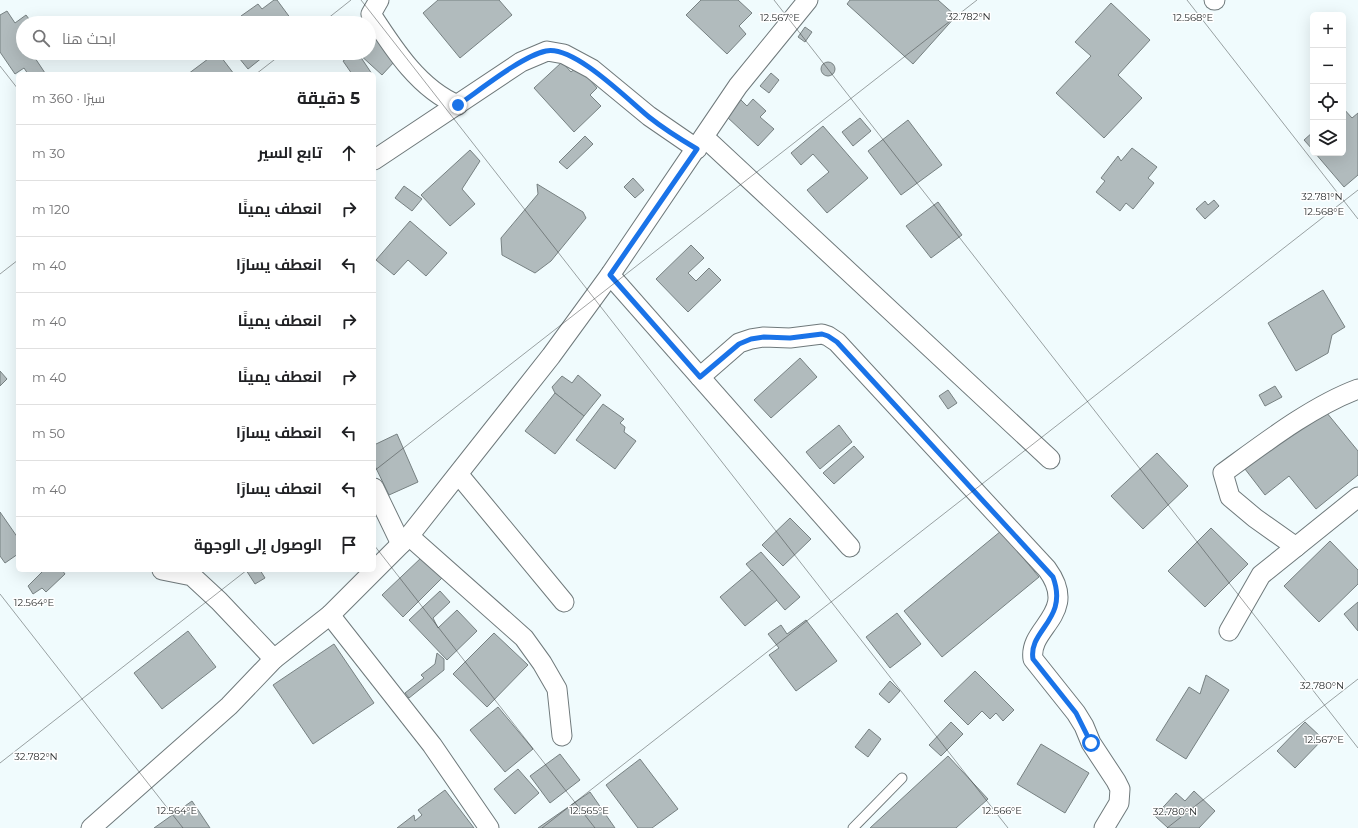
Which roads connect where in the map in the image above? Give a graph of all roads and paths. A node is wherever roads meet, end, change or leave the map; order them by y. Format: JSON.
{"nodes":[{"id":1,"x":379,"y":0,"type":"edge"},
{"id":2,"x":808,"y":0,"type":"edge"},
{"id":3,"x":372,"y":16,"type":"edge"},
{"id":4,"x":376,"y":22,"type":"edge"},
{"id":5,"x":458,"y":105,"type":"junction"},
{"id":6,"x":700,"y":143,"type":"junction"},
{"id":7,"x":376,"y":159,"type":"edge"},
{"id":8,"x":610,"y":275,"type":"junction"},
{"id":9,"x":700,"y":377,"type":"junction"},
{"id":10,"x":1358,"y":389,"type":"edge"},
{"id":11,"x":1050,"y":459,"type":"dead end"},
{"id":12,"x":459,"y":475,"type":"junction"},
{"id":13,"x":376,"y":491,"type":"edge"},
{"id":14,"x":1358,"y":497,"type":"edge"},
{"id":15,"x":405,"y":540,"type":"junction"},
{"id":16,"x":850,"y":547,"type":"dead end"},
{"id":17,"x":1296,"y":547,"type":"junction"},
{"id":18,"x":376,"y":569,"type":"edge"},
{"id":19,"x":172,"y":572,"type":"edge"},
{"id":20,"x":373,"y":572,"type":"edge"},
{"id":21,"x":564,"y":602,"type":"dead end"},
{"id":22,"x":330,"y":615,"type":"junction"},
{"id":23,"x":1229,"y":631,"type":"dead end"},
{"id":24,"x":274,"y":659,"type":"junction"},
{"id":25,"x":562,"y":736,"type":"dead end"},
{"id":26,"x":902,"y":778,"type":"dead end"},
{"id":27,"x":91,"y":828,"type":"edge"},
{"id":28,"x":489,"y":828,"type":"edge"},
{"id":29,"x":853,"y":828,"type":"edge"},
{"id":30,"x":1104,"y":828,"type":"edge"}],
"edges":[{"from":1,"to":3,"type":"street"},
{"from":2,"to":6,"type":"street"},
{"from":4,"to":5,"type":"street"},
{"from":5,"to":6,"type":"street"},
{"from":5,"to":7,"type":"street"},
{"from":6,"to":8,"type":"street"},
{"from":6,"to":11,"type":"street"},
{"from":8,"to":9,"type":"street"},
{"from":8,"to":12,"type":"street"},
{"from":9,"to":16,"type":"street"},
{"from":9,"to":30,"type":"street"},
{"from":10,"to":17,"type":"street"},
{"from":12,"to":15,"type":"street"},
{"from":12,"to":21,"type":"street"},
{"from":13,"to":15,"type":"street"},
{"from":14,"to":17,"type":"street"},
{"from":15,"to":18,"type":"street"},
{"from":15,"to":25,"type":"street"},
{"from":17,"to":23,"type":"street"},
{"from":19,"to":24,"type":"street"},
{"from":20,"to":22,"type":"street"},
{"from":22,"to":24,"type":"street"},
{"from":22,"to":28,"type":"street"},
{"from":24,"to":27,"type":"street"},
{"from":26,"to":29,"type":"lane"}]}
